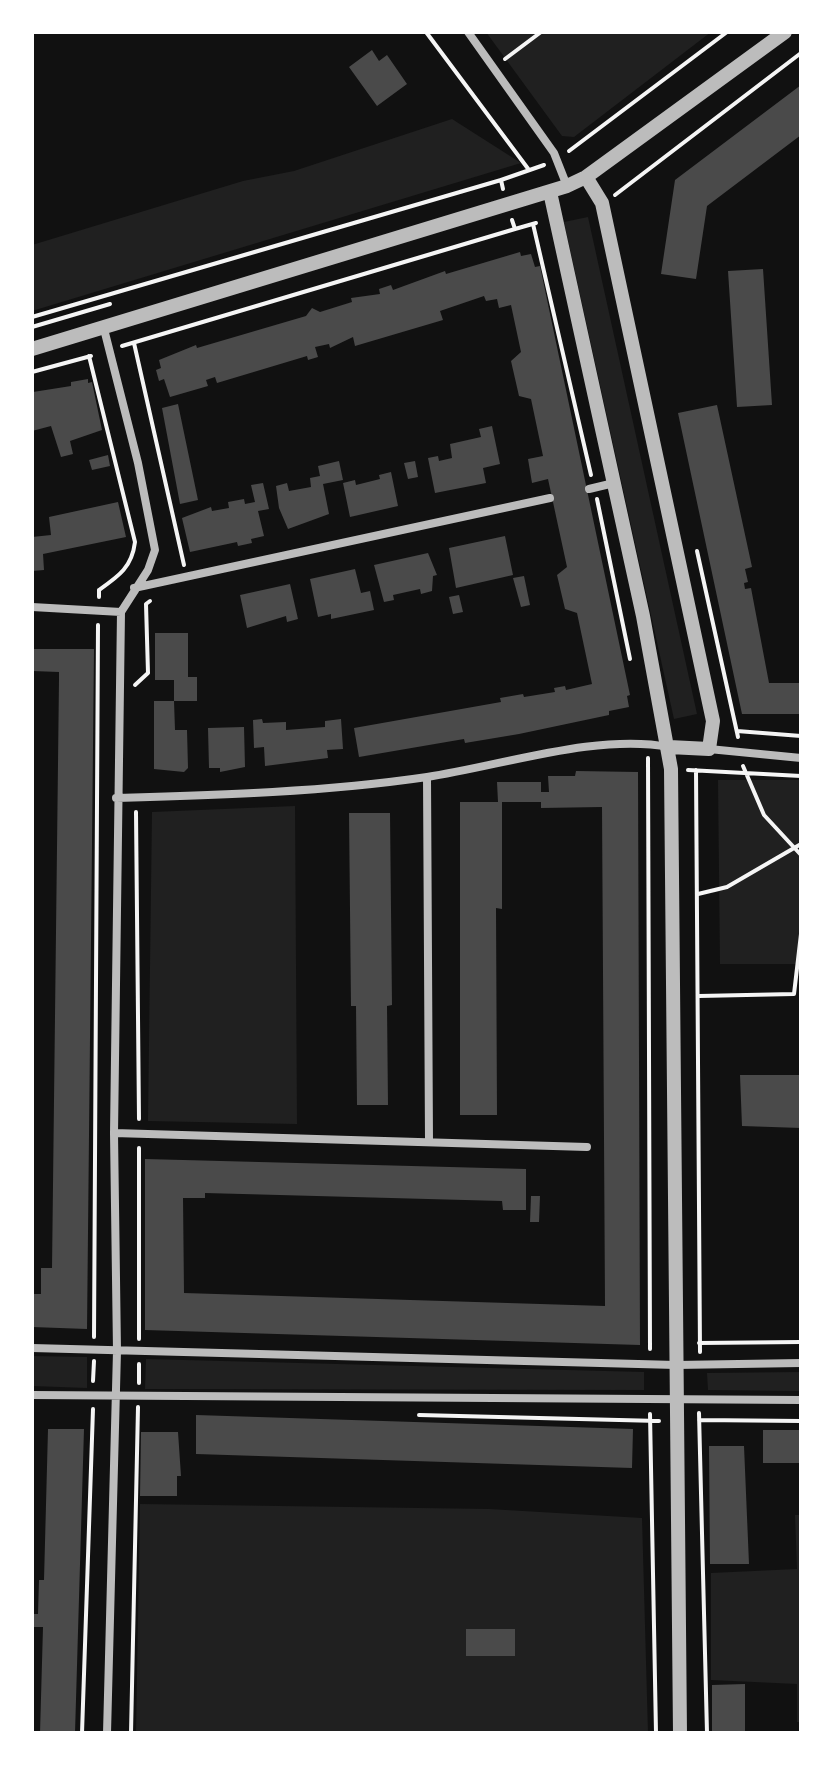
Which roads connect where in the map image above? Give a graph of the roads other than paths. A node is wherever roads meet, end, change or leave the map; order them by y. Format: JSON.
{"nodes":[{"id":1,"x":468,"y":32,"type":"edge"},
{"id":2,"x":785,"y":32,"type":"edge"},
{"id":3,"x":586,"y":177,"type":"junction"},
{"id":4,"x":567,"y":186,"type":"junction"},
{"id":5,"x":550,"y":192,"type":"junction"},
{"id":6,"x":104,"y":329,"type":"junction"},
{"id":7,"x":32,"y":349,"type":"edge"},
{"id":8,"x":614,"y":483,"type":"junction"},
{"id":9,"x":589,"y":489,"type":"dead end"},
{"id":10,"x":550,"y":498,"type":"dead end"},
{"id":11,"x":133,"y":588,"type":"junction"},
{"id":12,"x":32,"y":607,"type":"edge"},
{"id":13,"x":121,"y":612,"type":"junction"},
{"id":14,"x":669,"y":747,"type":"junction"},
{"id":15,"x":709,"y":749,"type":"junction"},
{"id":16,"x":801,"y":758,"type":"edge"},
{"id":17,"x":427,"y":777,"type":"junction"},
{"id":18,"x":116,"y":798,"type":"junction"},
{"id":19,"x":114,"y":1133,"type":"junction"},
{"id":20,"x":429,"y":1142,"type":"junction"},
{"id":21,"x":587,"y":1147,"type":"dead end"},
{"id":22,"x":32,"y":1348,"type":"edge"},
{"id":23,"x":117,"y":1351,"type":"junction"},
{"id":24,"x":801,"y":1363,"type":"edge"},
{"id":25,"x":676,"y":1365,"type":"junction"},
{"id":26,"x":32,"y":1395,"type":"edge"},
{"id":27,"x":114,"y":1397,"type":"junction"},
{"id":28,"x":677,"y":1398,"type":"junction"},
{"id":29,"x":801,"y":1400,"type":"edge"},
{"id":30,"x":107,"y":1733,"type":"edge"},
{"id":31,"x":680,"y":1733,"type":"edge"}],
"edges":[{"from":1,"to":4,"type":"street"},
{"from":2,"to":3,"type":"street"},
{"from":3,"to":4,"type":"street"},
{"from":3,"to":15,"type":"street"},
{"from":4,"to":5,"type":"street"},
{"from":5,"to":6,"type":"street"},
{"from":5,"to":8,"type":"street"},
{"from":6,"to":7,"type":"street"},
{"from":6,"to":11,"type":"street"},
{"from":8,"to":9,"type":"street"},
{"from":8,"to":14,"type":"street"},
{"from":10,"to":11,"type":"street"},
{"from":11,"to":13,"type":"street"},
{"from":12,"to":13,"type":"street"},
{"from":13,"to":18,"type":"street"},
{"from":14,"to":15,"type":"street"},
{"from":14,"to":17,"type":"street"},
{"from":14,"to":25,"type":"street"},
{"from":15,"to":16,"type":"street"},
{"from":17,"to":18,"type":"street"},
{"from":17,"to":20,"type":"street"},
{"from":18,"to":19,"type":"street"},
{"from":19,"to":20,"type":"street"},
{"from":19,"to":23,"type":"street"},
{"from":20,"to":21,"type":"street"},
{"from":22,"to":23,"type":"street"},
{"from":23,"to":25,"type":"street"},
{"from":23,"to":27,"type":"street"},
{"from":24,"to":25,"type":"street"},
{"from":25,"to":28,"type":"street"},
{"from":26,"to":27,"type":"street"},
{"from":27,"to":28,"type":"street"},
{"from":27,"to":30,"type":"street"},
{"from":28,"to":29,"type":"street"},
{"from":28,"to":31,"type":"street"}]}
